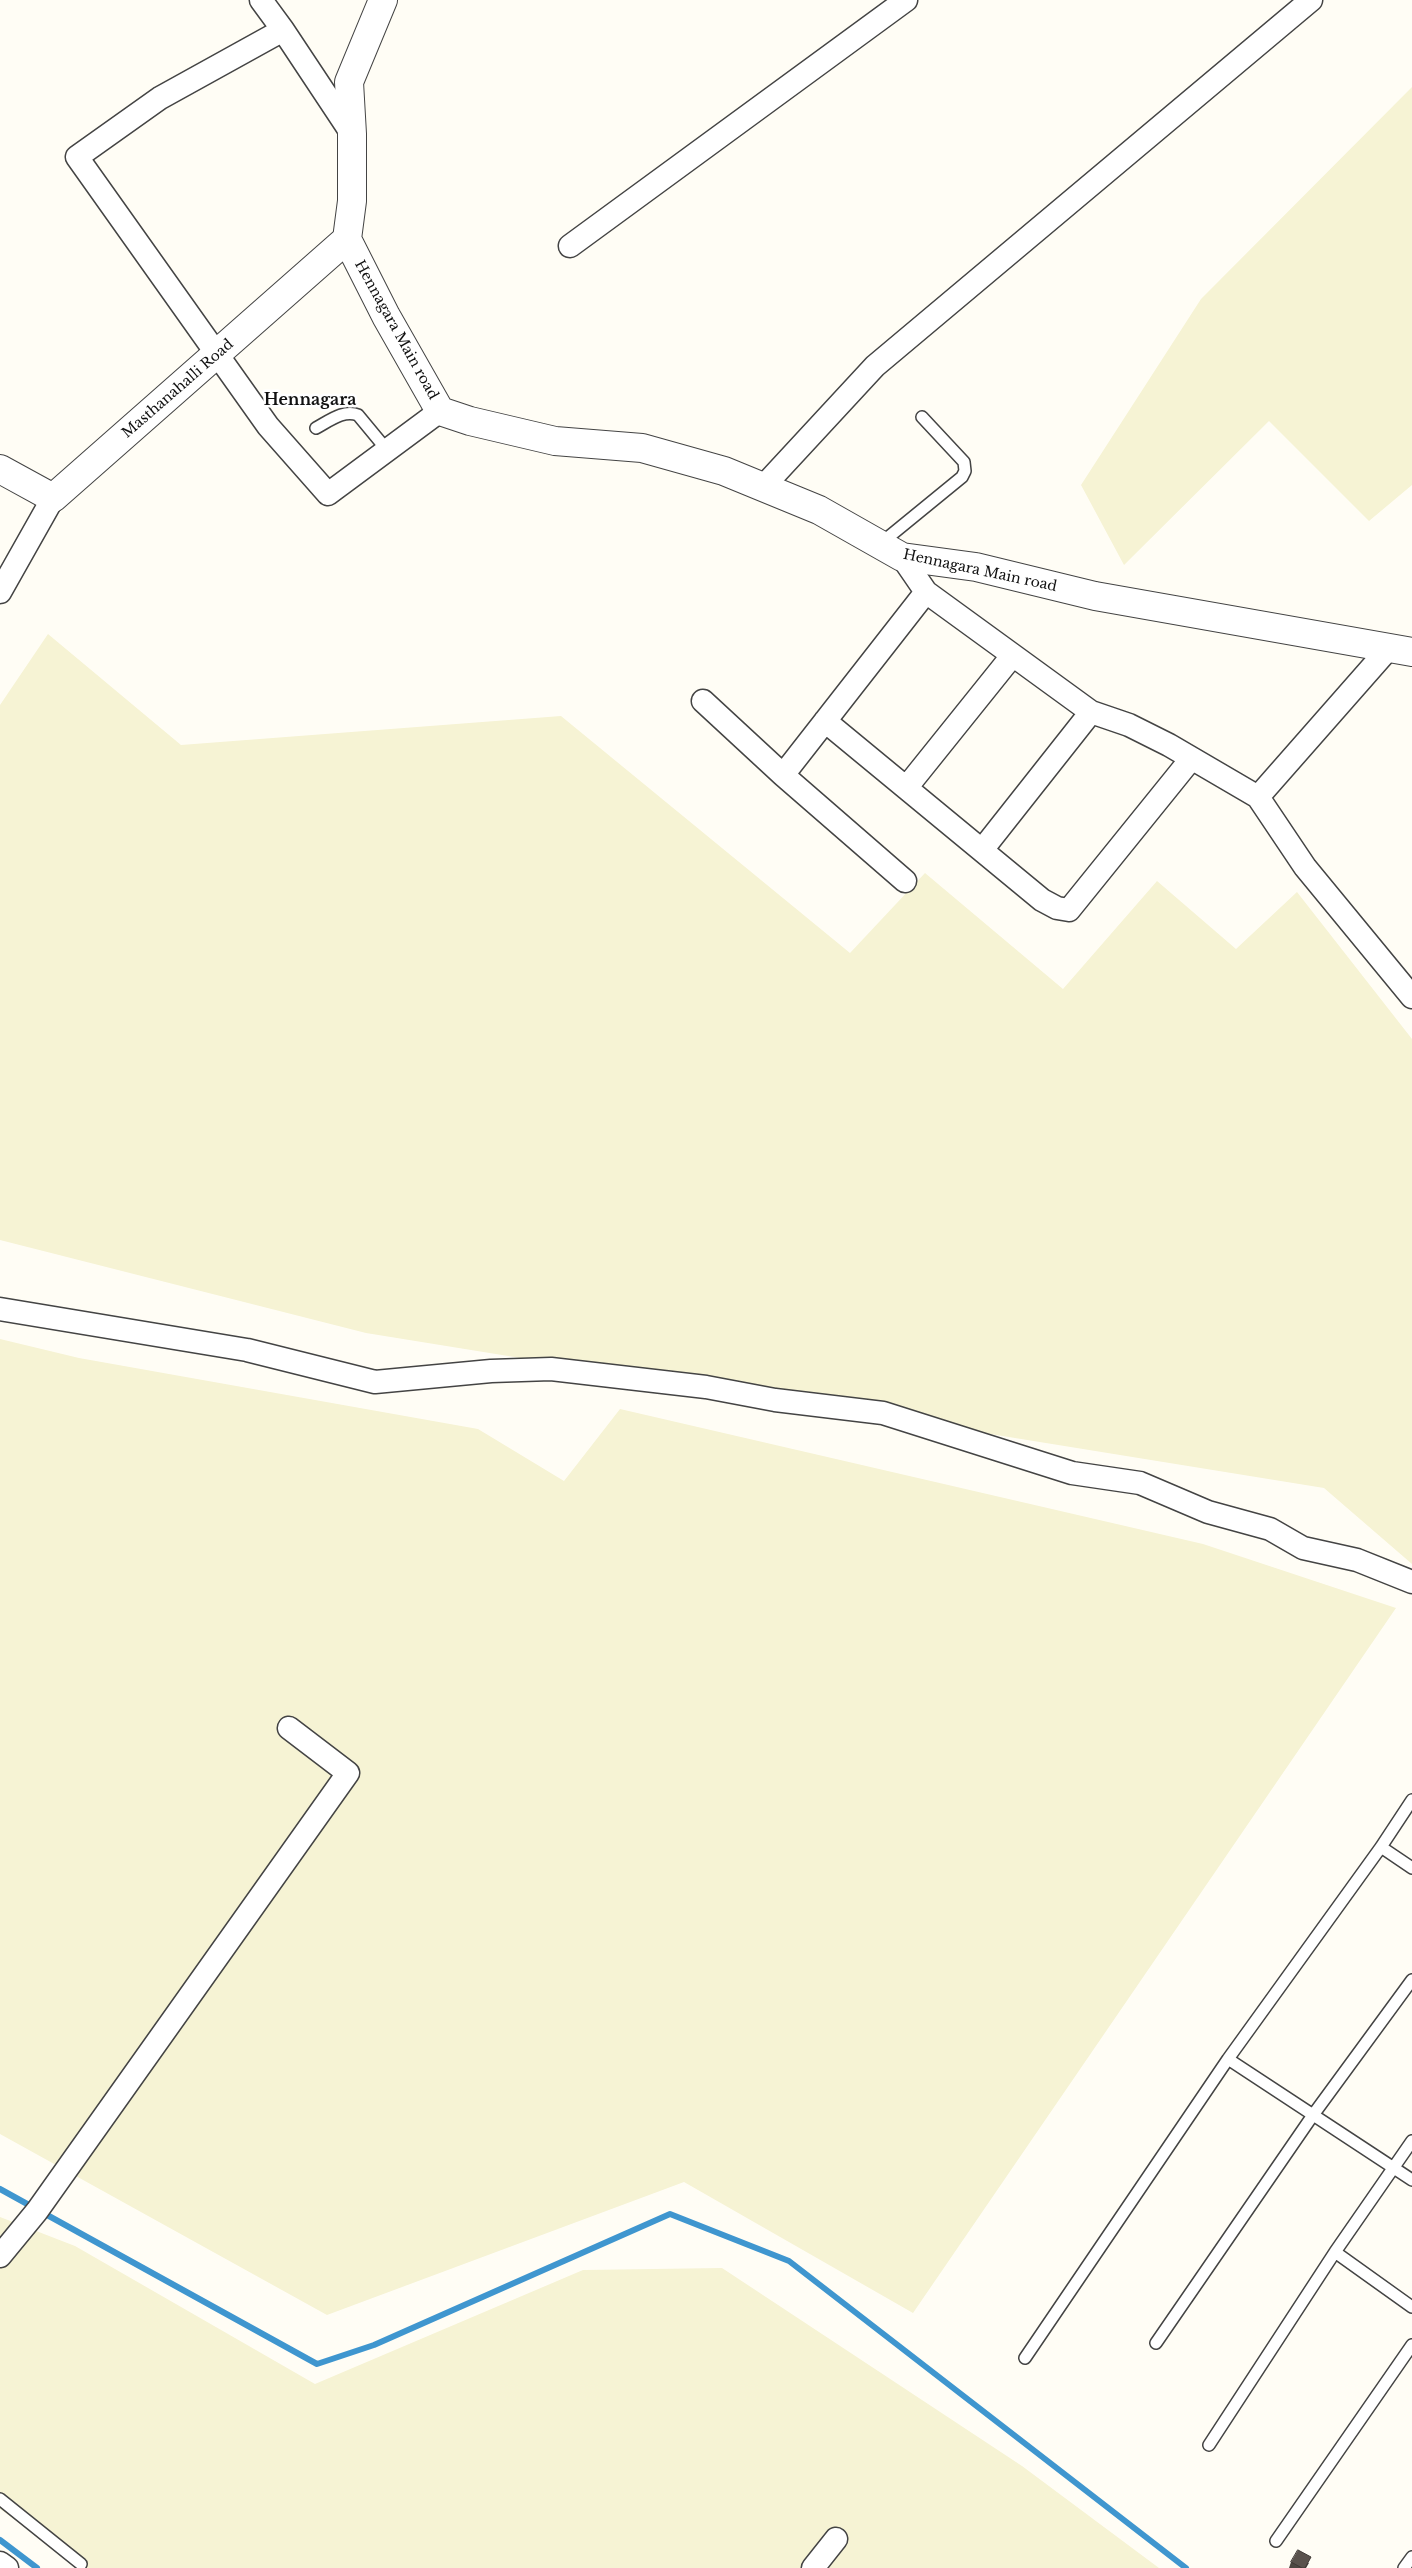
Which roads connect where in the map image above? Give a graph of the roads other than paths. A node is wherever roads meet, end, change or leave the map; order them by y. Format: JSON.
{"nodes":[{"id":1,"x":260,"y":0,"type":"edge"},
{"id":2,"x":384,"y":0,"type":"edge"},
{"id":3,"x":906,"y":0,"type":"edge"},
{"id":4,"x":1311,"y":0,"type":"edge"},
{"id":5,"x":283,"y":30,"type":"junction"},
{"id":6,"x":352,"y":134,"type":"junction"},
{"id":7,"x":347,"y":239,"type":"junction"},
{"id":8,"x":570,"y":246,"type":"dead end"},
{"id":9,"x":216,"y":354,"type":"junction"},
{"id":10,"x":440,"y":411,"type":"junction"},
{"id":11,"x":922,"y":417,"type":"dead end"},
{"id":12,"x":316,"y":428,"type":"dead end"},
{"id":13,"x":387,"y":450,"type":"junction"},
{"id":14,"x":0,"y":469,"type":"edge"},
{"id":15,"x":763,"y":487,"type":"junction"},
{"id":16,"x":54,"y":498,"type":"junction"},
{"id":17,"x":891,"y":550,"type":"junction"},
{"id":18,"x":0,"y":592,"type":"edge"},
{"id":19,"x":926,"y":592,"type":"junction"},
{"id":20,"x":1400,"y":650,"type":"edge"},
{"id":21,"x":1012,"y":656,"type":"junction"},
{"id":22,"x":703,"y":701,"type":"dead end"},
{"id":23,"x":1091,"y":712,"type":"junction"},
{"id":24,"x":825,"y":721,"type":"junction"},
{"id":25,"x":1191,"y":759,"type":"junction"},
{"id":26,"x":783,"y":775,"type":"junction"},
{"id":27,"x":906,"y":788,"type":"junction"},
{"id":28,"x":1258,"y":797,"type":"junction"},
{"id":29,"x":982,"y":850,"type":"junction"},
{"id":30,"x":905,"y":881,"type":"dead end"},
{"id":31,"x":1412,"y":997,"type":"edge"},
{"id":32,"x":0,"y":1310,"type":"edge"},
{"id":33,"x":1412,"y":1582,"type":"edge"},
{"id":34,"x":288,"y":1728,"type":"dead end"},
{"id":35,"x":1412,"y":1800,"type":"edge"},
{"id":36,"x":1381,"y":1847,"type":"junction"},
{"id":37,"x":1412,"y":1868,"type":"edge"},
{"id":38,"x":1412,"y":1980,"type":"edge"},
{"id":39,"x":1228,"y":2059,"type":"junction"},
{"id":40,"x":1313,"y":2115,"type":"junction"},
{"id":41,"x":1412,"y":2141,"type":"edge"},
{"id":42,"x":1393,"y":2167,"type":"junction"},
{"id":43,"x":1412,"y":2180,"type":"edge"},
{"id":44,"x":1335,"y":2252,"type":"junction"},
{"id":45,"x":0,"y":2256,"type":"edge"},
{"id":46,"x":1412,"y":2307,"type":"edge"},
{"id":47,"x":1156,"y":2343,"type":"dead end"},
{"id":48,"x":1412,"y":2345,"type":"edge"},
{"id":49,"x":1024,"y":2358,"type":"dead end"},
{"id":50,"x":1209,"y":2446,"type":"dead end"},
{"id":51,"x":0,"y":2499,"type":"edge"},
{"id":52,"x":836,"y":2539,"type":"dead end"},
{"id":53,"x":1276,"y":2541,"type":"dead end"},
{"id":54,"x":1412,"y":2557,"type":"edge"},
{"id":55,"x":0,"y":2563,"type":"edge"},
{"id":56,"x":81,"y":2564,"type":"dead end"},
{"id":57,"x":7,"y":2568,"type":"edge"},
{"id":58,"x":813,"y":2568,"type":"edge"},
{"id":59,"x":1404,"y":2568,"type":"edge"}],
"edges":[{"from":1,"to":5,"type":"street"},
{"from":2,"to":6,"type":"street"},
{"from":3,"to":8,"type":"street"},
{"from":4,"to":15,"type":"street"},
{"from":5,"to":6,"type":"street"},
{"from":5,"to":9,"type":"street"},
{"from":6,"to":7,"type":"street"},
{"from":7,"to":9,"type":"street","name":"Masthanahalli Road"},
{"from":7,"to":10,"type":"street","name":"Hennagara Main road"},
{"from":9,"to":13,"type":"street"},
{"from":9,"to":16,"type":"street","name":"Masthanahalli Road"},
{"from":10,"to":13,"type":"street"},
{"from":10,"to":15,"type":"street","name":"Hennagara Main road"},
{"from":11,"to":17,"type":"lane"},
{"from":12,"to":13,"type":"lane"},
{"from":14,"to":16,"type":"street"},
{"from":15,"to":17,"type":"street","name":"Hennagara Main road"},
{"from":16,"to":18,"type":"street"},
{"from":17,"to":19,"type":"street"},
{"from":17,"to":20,"type":"street","name":"Hennagara Main road"},
{"from":19,"to":21,"type":"street"},
{"from":19,"to":24,"type":"street"},
{"from":20,"to":28,"type":"street"},
{"from":21,"to":23,"type":"street"},
{"from":21,"to":27,"type":"street"},
{"from":22,"to":26,"type":"street"},
{"from":23,"to":25,"type":"street"},
{"from":23,"to":29,"type":"street"},
{"from":24,"to":26,"type":"street"},
{"from":24,"to":27,"type":"street"},
{"from":25,"to":28,"type":"street"},
{"from":25,"to":29,"type":"street"},
{"from":26,"to":30,"type":"street"},
{"from":27,"to":29,"type":"street"},
{"from":28,"to":31,"type":"street"},
{"from":32,"to":33,"type":"street"},
{"from":34,"to":45,"type":"street"},
{"from":35,"to":36,"type":"lane"},
{"from":36,"to":37,"type":"lane"},
{"from":36,"to":39,"type":"lane"},
{"from":38,"to":40,"type":"lane"},
{"from":39,"to":40,"type":"lane"},
{"from":39,"to":49,"type":"lane"},
{"from":40,"to":42,"type":"lane"},
{"from":40,"to":47,"type":"lane"},
{"from":41,"to":42,"type":"lane"},
{"from":42,"to":43,"type":"lane"},
{"from":42,"to":44,"type":"lane"},
{"from":44,"to":46,"type":"lane"},
{"from":44,"to":50,"type":"lane"},
{"from":48,"to":53,"type":"lane"},
{"from":51,"to":56,"type":"lane"},
{"from":52,"to":58,"type":"street"},
{"from":54,"to":59,"type":"lane"},
{"from":55,"to":57,"type":"street"}]}
